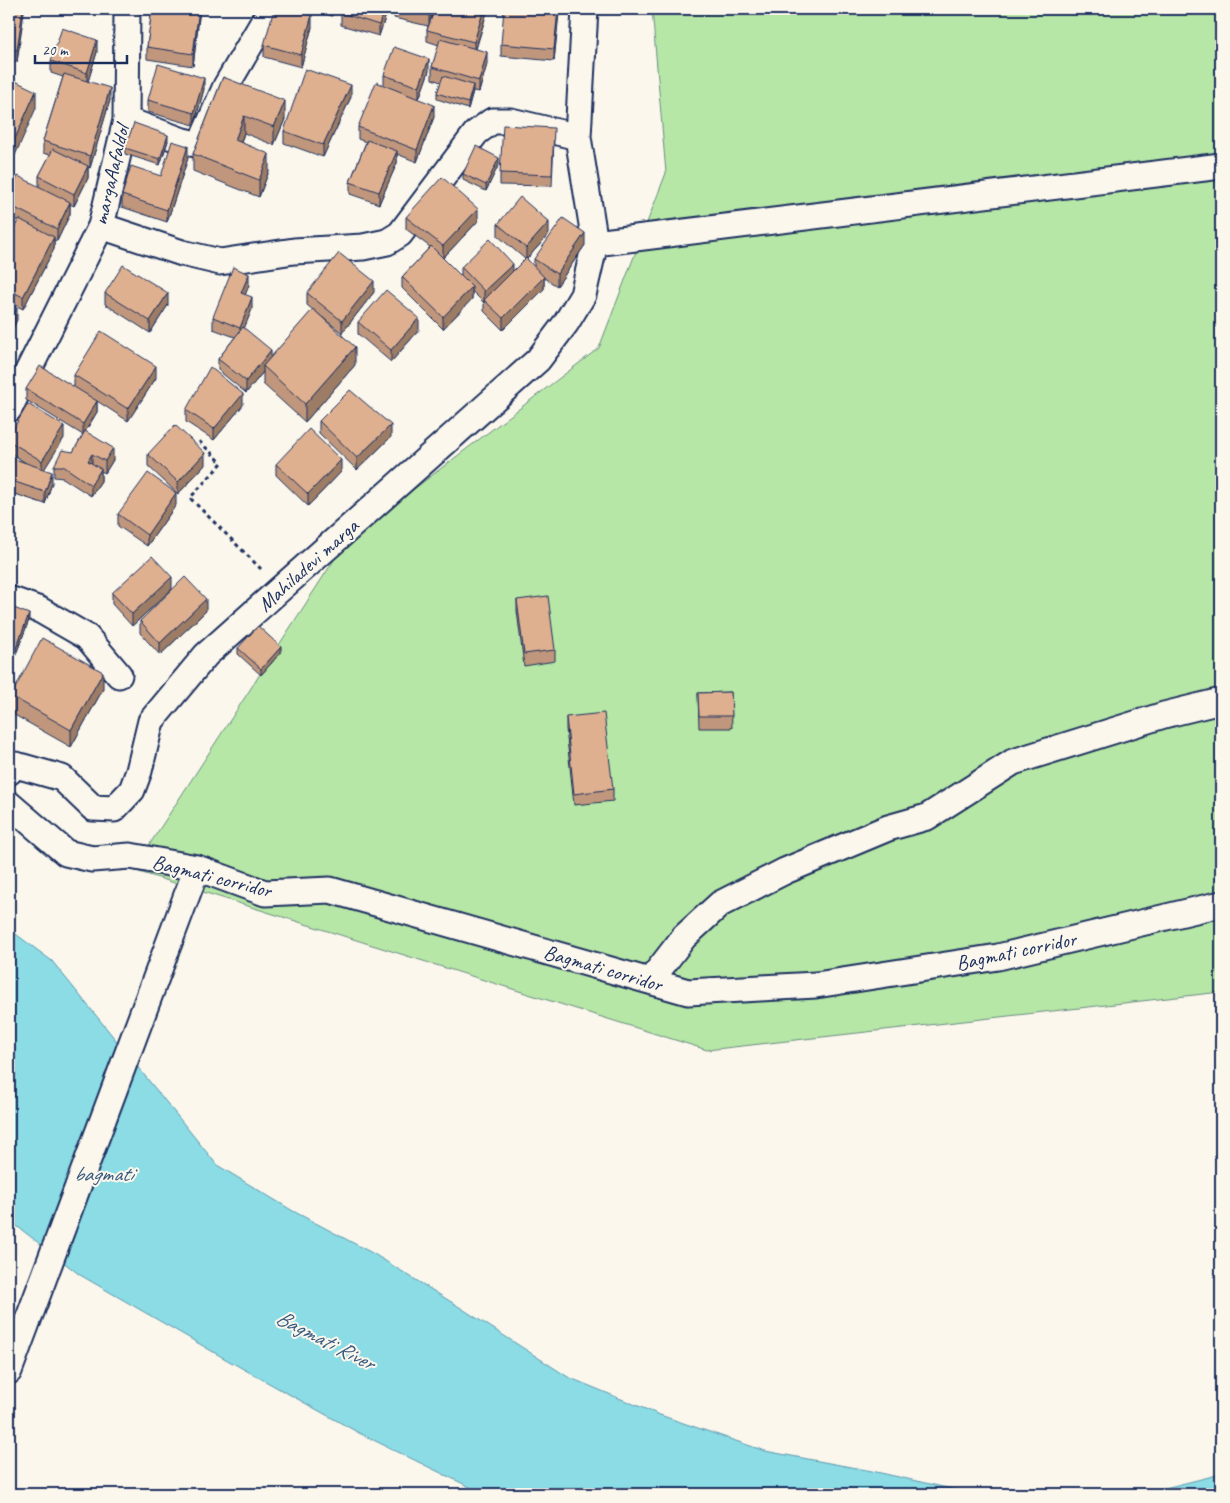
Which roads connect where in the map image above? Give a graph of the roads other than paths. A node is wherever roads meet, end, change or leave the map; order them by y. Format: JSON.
{"nodes":[{"id":1,"x":127,"y":9,"type":"edge"},
{"id":2,"x":271,"y":9,"type":"edge"},
{"id":3,"x":586,"y":9,"type":"edge"},
{"id":4,"x":126,"y":120,"type":"junction"},
{"id":5,"x":578,"y":137,"type":"junction"},
{"id":6,"x":1221,"y":166,"type":"edge"},
{"id":7,"x":101,"y":226,"type":"junction"},
{"id":8,"x":595,"y":243,"type":"junction"},
{"id":9,"x":9,"y":409,"type":"edge"},
{"id":10,"x":9,"y":599,"type":"edge"},
{"id":11,"x":119,"y":675,"type":"dead end"},
{"id":12,"x":1221,"y":701,"type":"edge"},
{"id":13,"x":9,"y":772,"type":"edge"},
{"id":14,"x":9,"y":804,"type":"edge"},
{"id":15,"x":197,"y":868,"type":"junction"},
{"id":16,"x":1221,"y":904,"type":"edge"},
{"id":17,"x":650,"y":981,"type":"junction"},
{"id":18,"x":9,"y":1371,"type":"edge"}],
"edges":[{"from":1,"to":4,"type":"street","name":"margaAafaldol"},
{"from":2,"to":4,"type":"street"},
{"from":3,"to":5,"type":"street"},
{"from":4,"to":7,"type":"street","name":"margaAafaldol"},
{"from":5,"to":7,"type":"street"},
{"from":5,"to":8,"type":"street"},
{"from":6,"to":8,"type":"street"},
{"from":7,"to":9,"type":"street","name":"margaAafaldol"},
{"from":8,"to":13,"type":"street","name":"Mahiladevi marga"},
{"from":10,"to":11,"type":"street"},
{"from":12,"to":17,"type":"street"},
{"from":14,"to":15,"type":"street","name":"Bagmati corridor"},
{"from":15,"to":17,"type":"street","name":"Bagmati corridor"},
{"from":15,"to":18,"type":"street"},
{"from":16,"to":17,"type":"street","name":"Bagmati corridor"}]}
